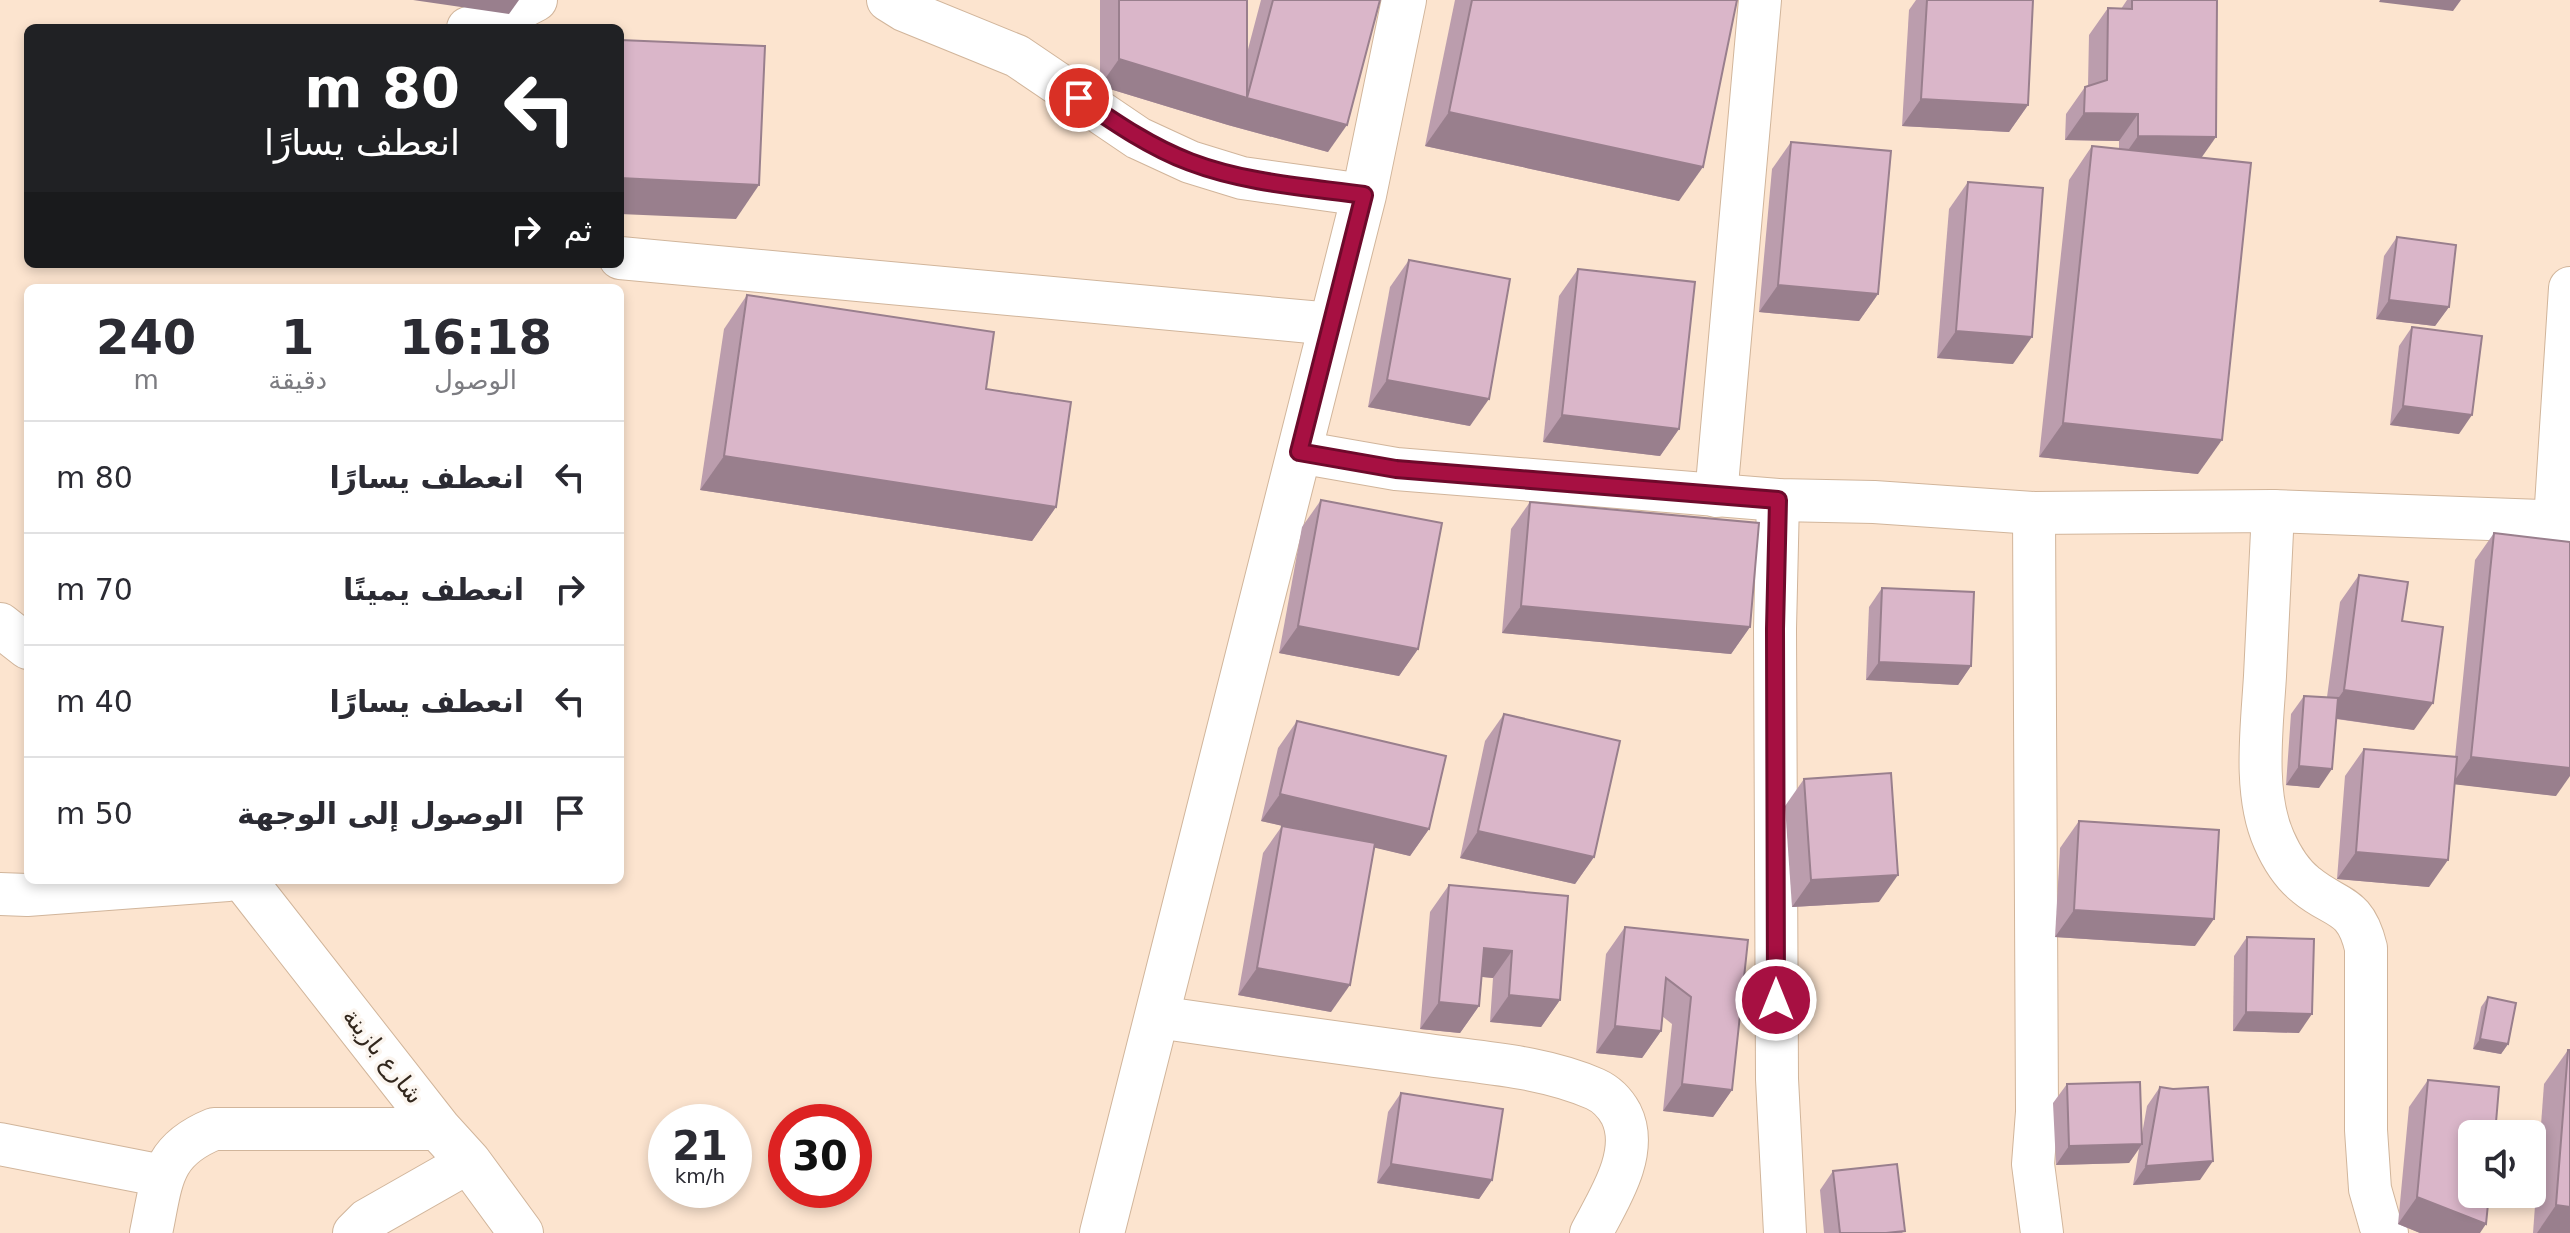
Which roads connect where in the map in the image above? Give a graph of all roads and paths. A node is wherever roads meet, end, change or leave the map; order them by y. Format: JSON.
{"nodes":[{"id":1,"x":536,"y":0,"type":"edge"},
{"id":2,"x":888,"y":0,"type":"edge"},
{"id":3,"x":1404,"y":0,"type":"edge"},
{"id":4,"x":1760,"y":0,"type":"edge"},
{"id":5,"x":480,"y":24,"type":"edge"},
{"id":6,"x":1364,"y":195,"type":"junction"},
{"id":7,"x":624,"y":258,"type":"edge"},
{"id":8,"x":2570,"y":288,"type":"edge"},
{"id":9,"x":1332,"y":324,"type":"junction"},
{"id":10,"x":1299,"y":452,"type":"junction"},
{"id":11,"x":1716,"y":496,"type":"junction"},
{"id":12,"x":1778,"y":500,"type":"junction"},
{"id":13,"x":2273,"y":511,"type":"junction"},
{"id":14,"x":2034,"y":513,"type":"junction"},
{"id":15,"x":2562,"y":522,"type":"edge"},
{"id":16,"x":0,"y":625,"type":"edge"},
{"id":17,"x":24,"y":644,"type":"edge"},
{"id":18,"x":174,"y":884,"type":"edge"},
{"id":19,"x":247,"y":884,"type":"edge"},
{"id":20,"x":0,"y":894,"type":"edge"},
{"id":21,"x":1157,"y":1017,"type":"junction"},
{"id":22,"x":439,"y":1129,"type":"junction"},
{"id":23,"x":0,"y":1144,"type":"edge"},
{"id":24,"x":469,"y":1162,"type":"junction"},
{"id":25,"x":163,"y":1176,"type":"junction"},
{"id":26,"x":151,"y":1233,"type":"edge"},
{"id":27,"x":354,"y":1233,"type":"edge"},
{"id":28,"x":521,"y":1233,"type":"edge"},
{"id":29,"x":1102,"y":1233,"type":"edge"},
{"id":30,"x":1591,"y":1233,"type":"edge"},
{"id":31,"x":1785,"y":1233,"type":"edge"},
{"id":32,"x":2042,"y":1233,"type":"edge"},
{"id":33,"x":2387,"y":1233,"type":"edge"}],
"edges":[{"from":1,"to":5,"type":"street"},
{"from":2,"to":6,"type":"street"},
{"from":3,"to":6,"type":"street"},
{"from":4,"to":11,"type":"street"},
{"from":6,"to":9,"type":"street"},
{"from":7,"to":9,"type":"street"},
{"from":8,"to":15,"type":"street"},
{"from":9,"to":10,"type":"street"},
{"from":10,"to":11,"type":"street"},
{"from":10,"to":21,"type":"street"},
{"from":11,"to":12,"type":"street"},
{"from":12,"to":14,"type":"street"},
{"from":12,"to":31,"type":"street"},
{"from":13,"to":14,"type":"street"},
{"from":13,"to":15,"type":"street"},
{"from":13,"to":33,"type":"street"},
{"from":14,"to":32,"type":"street"},
{"from":16,"to":17,"type":"street"},
{"from":18,"to":20,"type":"street"},
{"from":19,"to":22,"type":"street","name":"شارع بازينة"},
{"from":21,"to":29,"type":"street"},
{"from":21,"to":30,"type":"street"},
{"from":22,"to":24,"type":"street","name":"شارع بازينة"},
{"from":22,"to":25,"type":"street"},
{"from":23,"to":25,"type":"street"},
{"from":24,"to":27,"type":"street"},
{"from":24,"to":28,"type":"street","name":"شارع بازينة"},
{"from":25,"to":26,"type":"street"}]}
